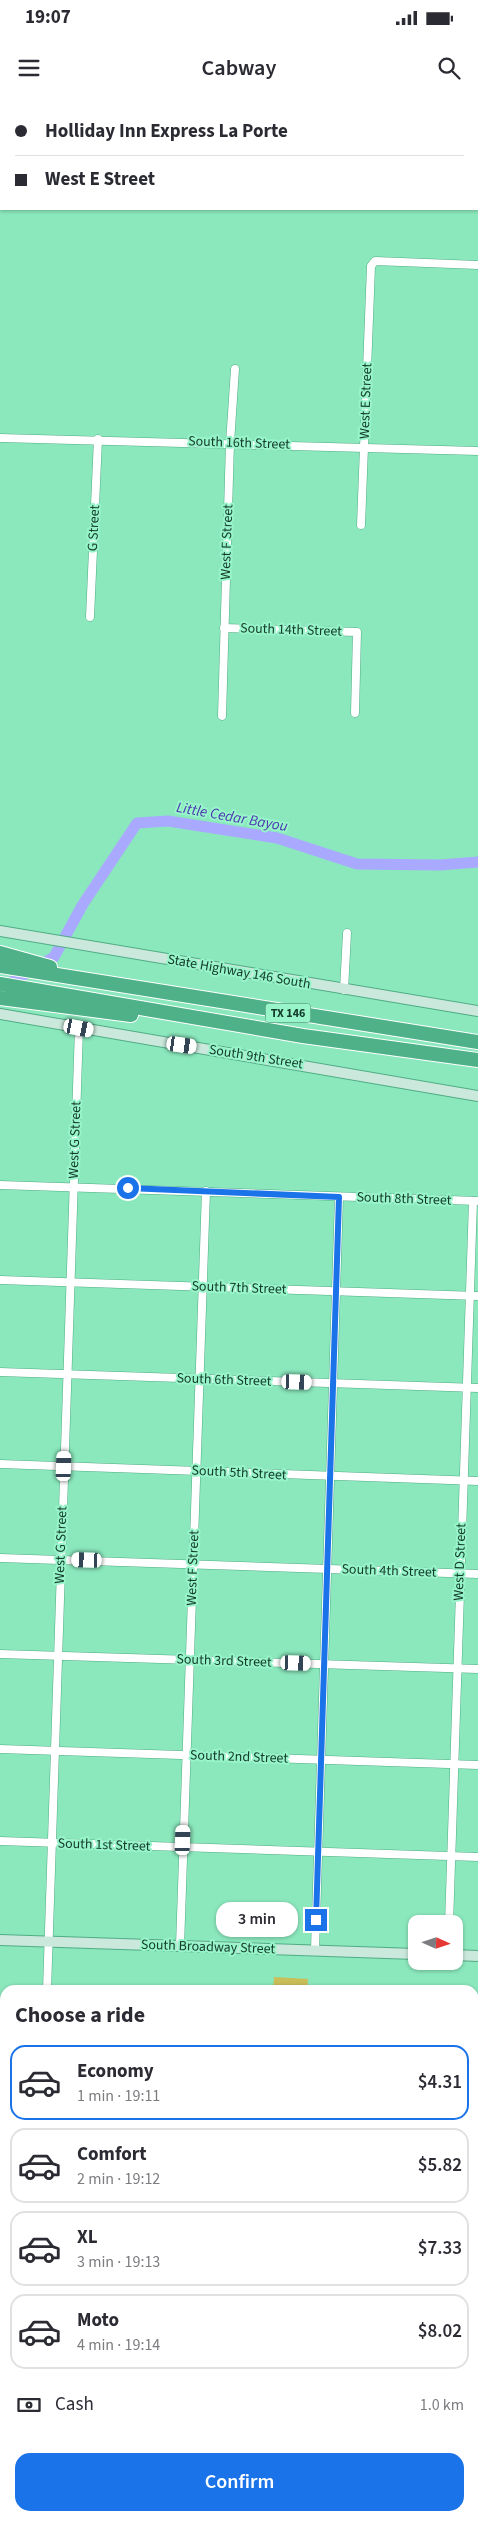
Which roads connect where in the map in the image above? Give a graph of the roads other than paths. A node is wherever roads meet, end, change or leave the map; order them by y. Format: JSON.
{"nodes":[{"id":1,"x":478,"y":265,"type":"edge"},
{"id":2,"x":235,"y":369,"type":"dead end"},
{"id":3,"x":0,"y":438,"type":"edge"},
{"id":4,"x":98,"y":439,"type":"junction"},
{"id":5,"x":230,"y":443,"type":"junction"},
{"id":6,"x":364,"y":448,"type":"junction"},
{"id":7,"x":478,"y":450,"type":"edge"},
{"id":8,"x":361,"y":525,"type":"dead end"},
{"id":9,"x":90,"y":617,"type":"dead end"},
{"id":10,"x":224,"y":628,"type":"junction"},
{"id":11,"x":355,"y":713,"type":"dead end"},
{"id":12,"x":222,"y":716,"type":"dead end"},
{"id":13,"x":0,"y":931,"type":"edge"},
{"id":14,"x":347,"y":933,"type":"dead end"},
{"id":15,"x":2,"y":960,"type":"edge"},
{"id":16,"x":0,"y":984,"type":"edge"},
{"id":17,"x":344,"y":990,"type":"junction"},
{"id":18,"x":0,"y":998,"type":"edge"},
{"id":19,"x":478,"y":1011,"type":"edge"},
{"id":20,"x":2,"y":1014,"type":"edge"},
{"id":21,"x":79,"y":1028,"type":"junction"},
{"id":22,"x":303,"y":1036,"type":"junction"},
{"id":23,"x":478,"y":1042,"type":"edge"},
{"id":24,"x":478,"y":1060,"type":"edge"},
{"id":25,"x":478,"y":1096,"type":"edge"},
{"id":26,"x":0,"y":1185,"type":"edge"},
{"id":27,"x":73,"y":1187,"type":"junction"},
{"id":28,"x":206,"y":1191,"type":"junction"},
{"id":29,"x":339,"y":1197,"type":"junction"},
{"id":30,"x":476,"y":1201,"type":"edge"},
{"id":31,"x":0,"y":1280,"type":"edge"},
{"id":32,"x":70,"y":1283,"type":"junction"},
{"id":33,"x":202,"y":1287,"type":"junction"},
{"id":34,"x":336,"y":1292,"type":"junction"},
{"id":35,"x":469,"y":1295,"type":"junction"},
{"id":36,"x":478,"y":1296,"type":"edge"},
{"id":37,"x":0,"y":1372,"type":"edge"},
{"id":38,"x":67,"y":1374,"type":"junction"},
{"id":39,"x":199,"y":1379,"type":"junction"},
{"id":40,"x":333,"y":1383,"type":"junction"},
{"id":41,"x":466,"y":1388,"type":"junction"},
{"id":42,"x":478,"y":1388,"type":"edge"},
{"id":43,"x":0,"y":1464,"type":"edge"},
{"id":44,"x":64,"y":1466,"type":"junction"},
{"id":45,"x":196,"y":1471,"type":"junction"},
{"id":46,"x":330,"y":1477,"type":"junction"},
{"id":47,"x":462,"y":1481,"type":"junction"},
{"id":48,"x":478,"y":1482,"type":"edge"},
{"id":49,"x":0,"y":1558,"type":"edge"},
{"id":50,"x":61,"y":1560,"type":"junction"},
{"id":51,"x":193,"y":1563,"type":"junction"},
{"id":52,"x":327,"y":1568,"type":"junction"},
{"id":53,"x":460,"y":1574,"type":"junction"},
{"id":54,"x":478,"y":1574,"type":"edge"},
{"id":55,"x":0,"y":1654,"type":"edge"},
{"id":56,"x":58,"y":1655,"type":"junction"},
{"id":57,"x":190,"y":1660,"type":"junction"},
{"id":58,"x":324,"y":1664,"type":"junction"},
{"id":59,"x":457,"y":1668,"type":"junction"},
{"id":60,"x":478,"y":1669,"type":"edge"},
{"id":61,"x":0,"y":1749,"type":"edge"},
{"id":62,"x":55,"y":1751,"type":"junction"},
{"id":63,"x":186,"y":1755,"type":"junction"},
{"id":64,"x":321,"y":1760,"type":"junction"},
{"id":65,"x":455,"y":1764,"type":"junction"},
{"id":66,"x":478,"y":1765,"type":"edge"},
{"id":67,"x":0,"y":1841,"type":"edge"},
{"id":68,"x":52,"y":1843,"type":"junction"},
{"id":69,"x":183,"y":1848,"type":"junction"},
{"id":70,"x":318,"y":1853,"type":"junction"},
{"id":71,"x":452,"y":1856,"type":"junction"},
{"id":72,"x":478,"y":1856,"type":"edge"},
{"id":73,"x":449,"y":1915,"type":"edge"},
{"id":74,"x":0,"y":1940,"type":"edge"},
{"id":75,"x":48,"y":1942,"type":"junction"},
{"id":76,"x":180,"y":1946,"type":"junction"},
{"id":77,"x":315,"y":1950,"type":"junction"},
{"id":78,"x":408,"y":1954,"type":"edge"},
{"id":79,"x":463,"y":1955,"type":"edge"},
{"id":80,"x":478,"y":1956,"type":"edge"},
{"id":81,"x":47,"y":1985,"type":"edge"}],
"edges":[{"from":1,"to":6,"type":"street","name":"West E Street"},
{"from":2,"to":5,"type":"street","name":"West F Street"},
{"from":3,"to":4,"type":"street","name":"South 16th Street"},
{"from":4,"to":5,"type":"street","name":"South 16th Street"},
{"from":4,"to":9,"type":"street","name":"G Street"},
{"from":5,"to":6,"type":"street","name":"South 16th Street"},
{"from":5,"to":10,"type":"street","name":"West F Street"},
{"from":6,"to":7,"type":"street","name":"South 16th Street"},
{"from":6,"to":8,"type":"street","name":"West E Street"},
{"from":10,"to":11,"type":"street","name":"South 14th Street"},
{"from":10,"to":12,"type":"street","name":"West F Street"},
{"from":13,"to":17,"type":"main road","name":"State Highway 146 South"},
{"from":14,"to":17,"type":"street"},
{"from":15,"to":23,"type":"highway","number":"TX 146"},
{"from":16,"to":22,"type":"highway","number":"TX 146"},
{"from":17,"to":19,"type":"main road","name":"State Highway 146 South"},
{"from":18,"to":22,"type":"highway"},
{"from":20,"to":21,"type":"main road","name":"South 9th Street"},
{"from":21,"to":25,"type":"main road","name":"South 9th Street"},
{"from":21,"to":27,"type":"street","name":"West G Street"},
{"from":22,"to":24,"type":"highway","number":"TX 146"},
{"from":26,"to":27,"type":"street","name":"South 8th Street"},
{"from":27,"to":28,"type":"street","name":"South 8th Street"},
{"from":27,"to":32,"type":"street","name":"West G Street"},
{"from":28,"to":29,"type":"street","name":"South 8th Street"},
{"from":28,"to":33,"type":"street","name":"West F Street"},
{"from":29,"to":30,"type":"street","name":"South 8th Street"},
{"from":29,"to":34,"type":"street"},
{"from":30,"to":35,"type":"street","name":"West D Street"},
{"from":31,"to":32,"type":"street","name":"South 7th Street"},
{"from":32,"to":33,"type":"street","name":"South 7th Street"},
{"from":32,"to":38,"type":"street","name":"West G Street"},
{"from":33,"to":34,"type":"street","name":"South 7th Street"},
{"from":33,"to":39,"type":"street","name":"West F Street"},
{"from":34,"to":35,"type":"street","name":"South 7th Street"},
{"from":34,"to":40,"type":"street"},
{"from":35,"to":36,"type":"street","name":"South 7th Street"},
{"from":35,"to":41,"type":"street","name":"West D Street"},
{"from":37,"to":38,"type":"street","name":"South 6th Street"},
{"from":38,"to":39,"type":"street","name":"South 6th Street"},
{"from":38,"to":44,"type":"street","name":"West G Street"},
{"from":39,"to":40,"type":"street","name":"South 6th Street"},
{"from":39,"to":45,"type":"street","name":"West F Street"},
{"from":40,"to":41,"type":"street","name":"South 6th Street"},
{"from":40,"to":46,"type":"street"},
{"from":41,"to":42,"type":"street","name":"South 6th Street"},
{"from":41,"to":47,"type":"street","name":"West D Street"},
{"from":43,"to":44,"type":"street","name":"South 5th Street"},
{"from":44,"to":45,"type":"street","name":"South 5th Street"},
{"from":44,"to":50,"type":"street","name":"West G Street"},
{"from":45,"to":46,"type":"street","name":"South 5th Street"},
{"from":45,"to":51,"type":"street","name":"West F Street"},
{"from":46,"to":47,"type":"street","name":"South 5th Street"},
{"from":46,"to":52,"type":"street"},
{"from":47,"to":48,"type":"street","name":"South 5th Street"},
{"from":47,"to":53,"type":"street","name":"West D Street"},
{"from":49,"to":50,"type":"street","name":"South 4th Street"},
{"from":50,"to":51,"type":"street","name":"South 4th Street"},
{"from":50,"to":56,"type":"street","name":"West G Street"},
{"from":51,"to":52,"type":"street","name":"South 4th Street"},
{"from":51,"to":57,"type":"street","name":"West F Street"},
{"from":52,"to":53,"type":"street","name":"South 4th Street"},
{"from":52,"to":58,"type":"street"},
{"from":53,"to":54,"type":"street","name":"South 4th Street"},
{"from":53,"to":59,"type":"street","name":"West D Street"},
{"from":55,"to":56,"type":"street","name":"South 3rd Street"},
{"from":56,"to":57,"type":"street","name":"South 3rd Street"},
{"from":56,"to":62,"type":"street","name":"West G Street"},
{"from":57,"to":58,"type":"street","name":"South 3rd Street"},
{"from":57,"to":63,"type":"street","name":"West F Street"},
{"from":58,"to":59,"type":"street","name":"South 3rd Street"},
{"from":58,"to":64,"type":"street"},
{"from":59,"to":60,"type":"street","name":"South 3rd Street"},
{"from":59,"to":65,"type":"street","name":"West D Street"},
{"from":61,"to":62,"type":"street","name":"South 2nd Street"},
{"from":62,"to":63,"type":"street","name":"South 2nd Street"},
{"from":62,"to":68,"type":"street","name":"West G Street"},
{"from":63,"to":64,"type":"street","name":"South 2nd Street"},
{"from":63,"to":69,"type":"street","name":"West F Street"},
{"from":64,"to":65,"type":"street","name":"South 2nd Street"},
{"from":64,"to":70,"type":"street"},
{"from":65,"to":66,"type":"street","name":"South 2nd Street"},
{"from":65,"to":71,"type":"street","name":"West D Street"},
{"from":67,"to":68,"type":"street","name":"South 1st Street"},
{"from":68,"to":69,"type":"street","name":"South 1st Street"},
{"from":68,"to":75,"type":"street","name":"West G Street"},
{"from":69,"to":70,"type":"street","name":"South 1st Street"},
{"from":69,"to":76,"type":"street","name":"West F Street"},
{"from":70,"to":71,"type":"street","name":"South 1st Street"},
{"from":70,"to":77,"type":"street"},
{"from":71,"to":72,"type":"street","name":"South 1st Street"},
{"from":71,"to":73,"type":"street","name":"West D Street"},
{"from":74,"to":75,"type":"main road","name":"South Broadway Street"},
{"from":75,"to":76,"type":"main road","name":"South Broadway Street"},
{"from":75,"to":81,"type":"street","name":"West G Street"},
{"from":76,"to":77,"type":"main road","name":"South Broadway Street"},
{"from":77,"to":78,"type":"main road","name":"South Broadway Street"},
{"from":79,"to":80,"type":"main road"}]}
